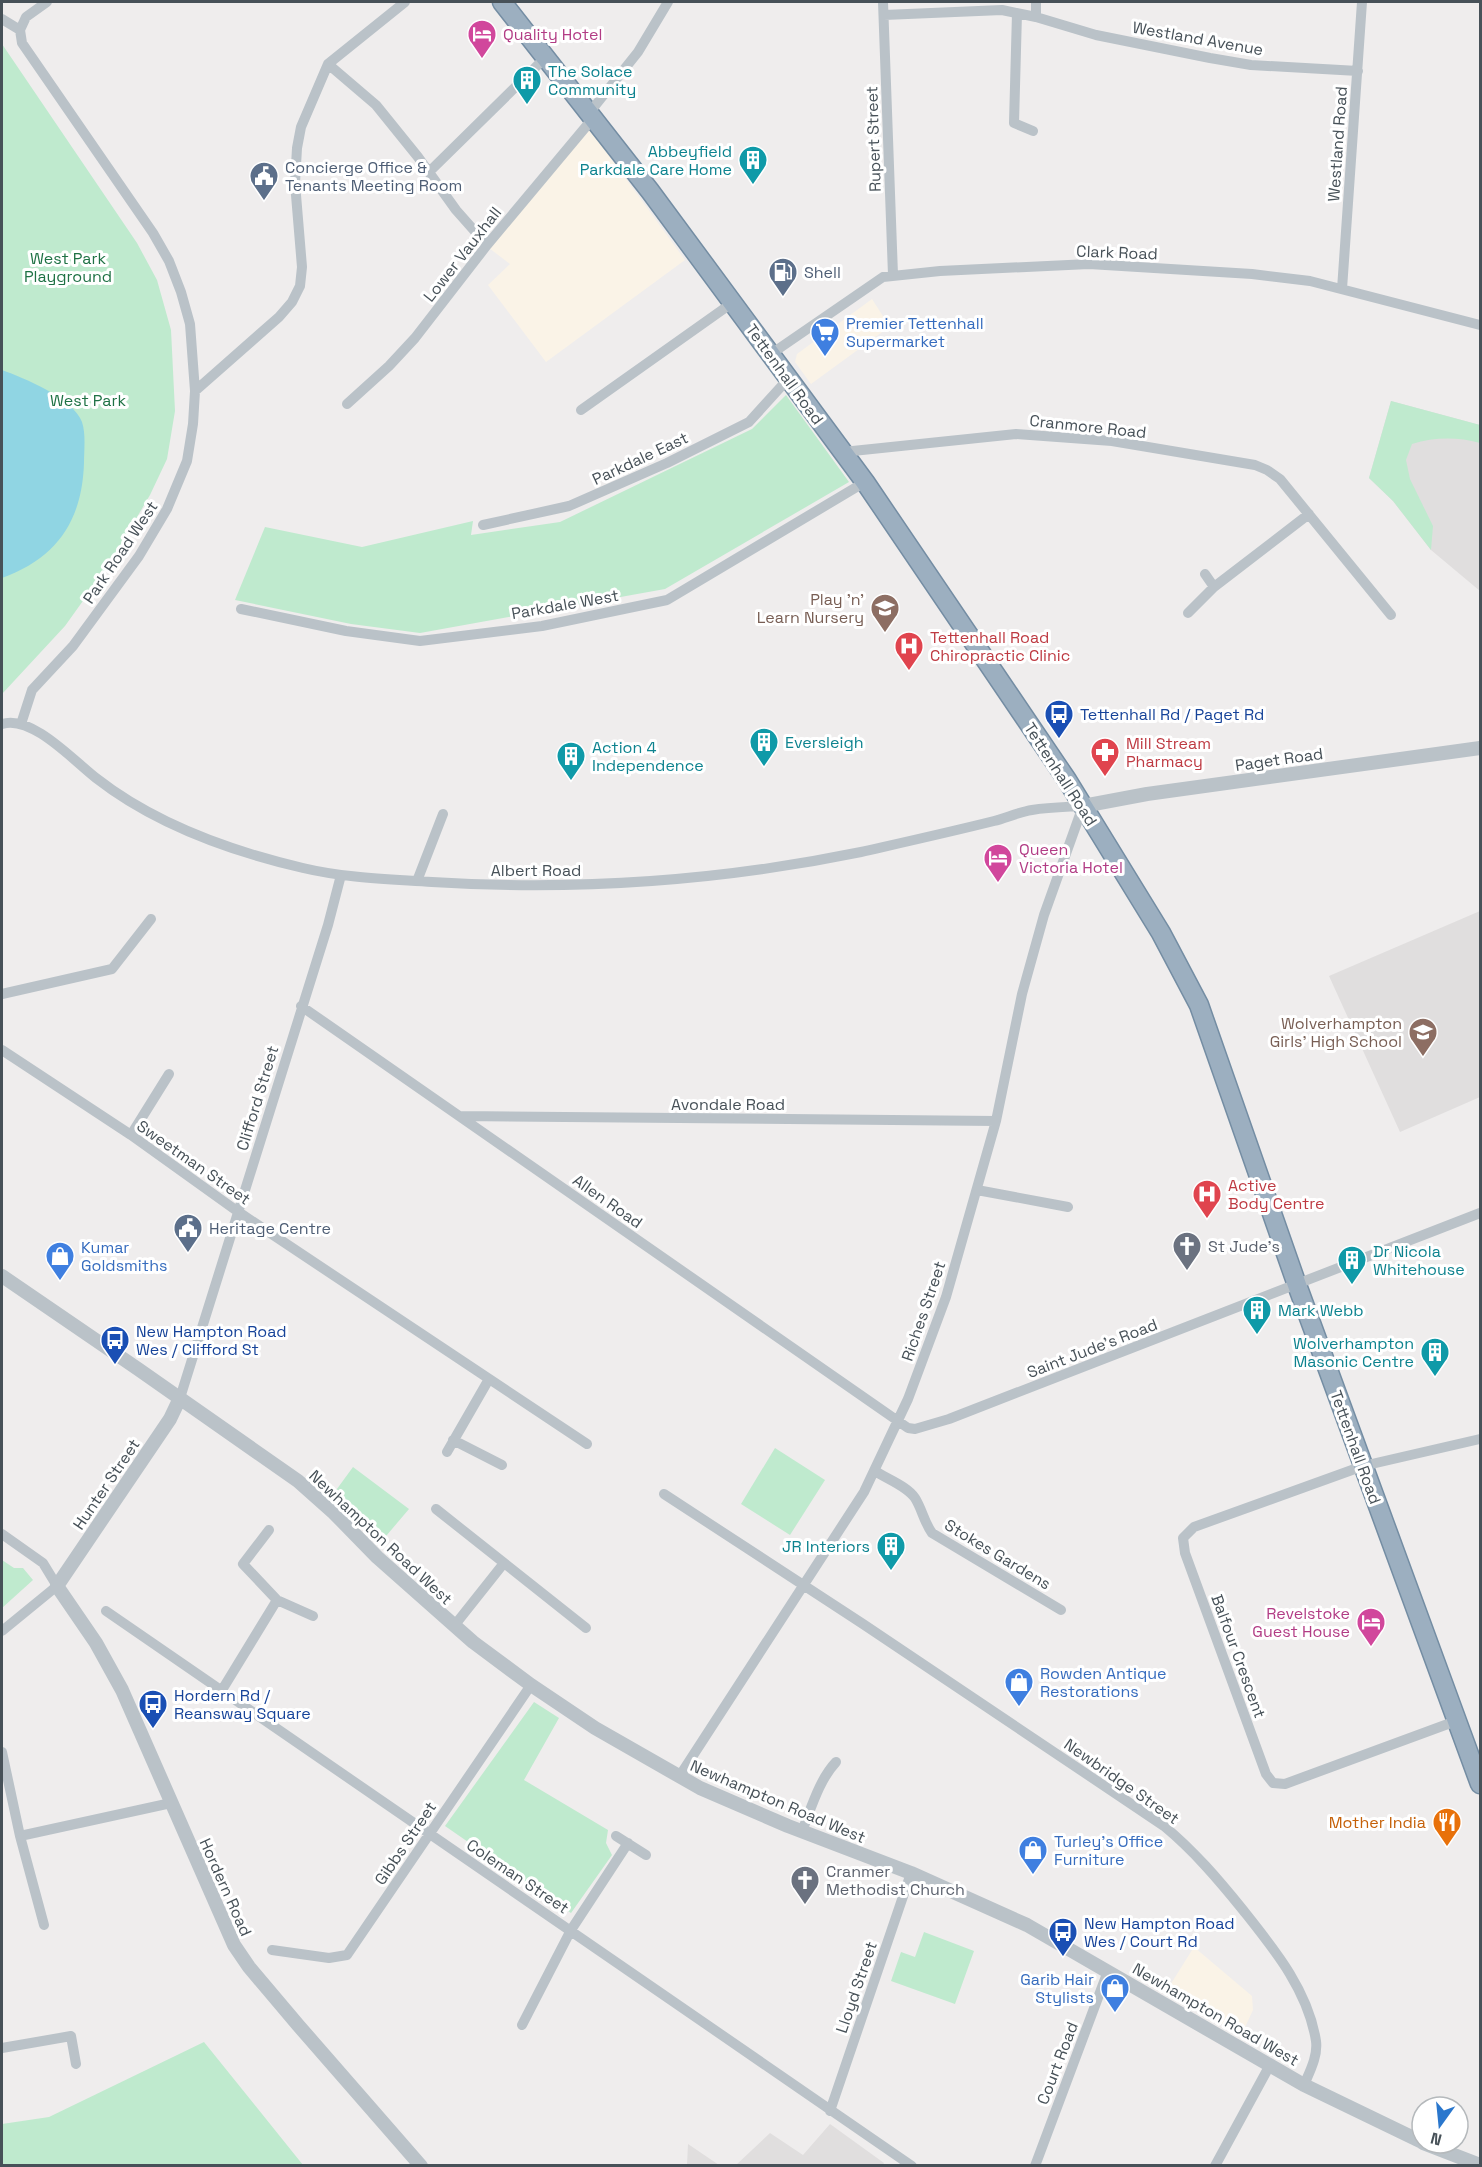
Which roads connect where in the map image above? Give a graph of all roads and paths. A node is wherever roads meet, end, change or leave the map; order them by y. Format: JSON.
{"nodes":[{"id":1,"x":47,"y":2,"type":"edge"},
{"id":2,"x":405,"y":2,"type":"edge"},
{"id":3,"x":668,"y":2,"type":"edge"},
{"id":4,"x":883,"y":2,"type":"edge"},
{"id":5,"x":1036,"y":2,"type":"edge"},
{"id":6,"x":1362,"y":2,"type":"edge"},
{"id":7,"x":505,"y":3,"type":"edge"},
{"id":8,"x":1017,"y":13,"type":"junction"},
{"id":9,"x":884,"y":15,"type":"junction"},
{"id":10,"x":1036,"y":17,"type":"junction"},
{"id":11,"x":2,"y":19,"type":"edge"},
{"id":12,"x":20,"y":30,"type":"junction"},
{"id":13,"x":546,"y":57,"type":"junction"},
{"id":14,"x":327,"y":64,"type":"junction"},
{"id":15,"x":1358,"y":71,"type":"junction"},
{"id":16,"x":592,"y":114,"type":"junction"},
{"id":17,"x":1033,"y":131,"type":"dead end"},
{"id":18,"x":429,"y":172,"type":"junction"},
{"id":19,"x":487,"y":245,"type":"junction"},
{"id":20,"x":892,"y":275,"type":"junction"},
{"id":21,"x":1342,"y":289,"type":"junction"},
{"id":22,"x":732,"y":303,"type":"junction"},
{"id":23,"x":1480,"y":326,"type":"edge"},
{"id":24,"x":771,"y":354,"type":"junction"},
{"id":25,"x":788,"y":380,"type":"junction"},
{"id":26,"x":195,"y":391,"type":"junction"},
{"id":27,"x":346,"y":404,"type":"dead end"},
{"id":28,"x":581,"y":410,"type":"dead end"},
{"id":29,"x":843,"y":452,"type":"junction"},
{"id":30,"x":865,"y":482,"type":"junction"},
{"id":31,"x":1309,"y":514,"type":"junction"},
{"id":32,"x":483,"y":525,"type":"dead end"},
{"id":33,"x":1205,"y":574,"type":"dead end"},
{"id":34,"x":1214,"y":587,"type":"junction"},
{"id":35,"x":241,"y":609,"type":"dead end"},
{"id":36,"x":1188,"y":613,"type":"dead end"},
{"id":37,"x":1391,"y":615,"type":"dead end"},
{"id":38,"x":21,"y":723,"type":"junction"},
{"id":39,"x":2,"y":724,"type":"edge"},
{"id":40,"x":1480,"y":748,"type":"edge"},
{"id":41,"x":1083,"y":806,"type":"junction"},
{"id":42,"x":443,"y":814,"type":"dead end"},
{"id":43,"x":340,"y":875,"type":"junction"},
{"id":44,"x":417,"y":881,"type":"junction"},
{"id":45,"x":151,"y":920,"type":"dead end"},
{"id":46,"x":2,"y":994,"type":"edge"},
{"id":47,"x":301,"y":1006,"type":"junction"},
{"id":48,"x":2,"y":1050,"type":"edge"},
{"id":49,"x":169,"y":1074,"type":"dead end"},
{"id":50,"x":460,"y":1116,"type":"junction"},
{"id":51,"x":996,"y":1121,"type":"junction"},
{"id":52,"x":130,"y":1135,"type":"junction"},
{"id":53,"x":977,"y":1190,"type":"junction"},
{"id":54,"x":1068,"y":1207,"type":"dead end"},
{"id":55,"x":237,"y":1211,"type":"junction"},
{"id":56,"x":1480,"y":1213,"type":"edge"},
{"id":57,"x":2,"y":1276,"type":"edge"},
{"id":58,"x":1297,"y":1285,"type":"junction"},
{"id":59,"x":489,"y":1379,"type":"junction"},
{"id":60,"x":180,"y":1398,"type":"junction"},
{"id":61,"x":898,"y":1422,"type":"junction"},
{"id":62,"x":1480,"y":1439,"type":"edge"},
{"id":63,"x":453,"y":1440,"type":"junction"},
{"id":64,"x":587,"y":1444,"type":"dead end"},
{"id":65,"x":447,"y":1452,"type":"dead end"},
{"id":66,"x":502,"y":1465,"type":"dead end"},
{"id":67,"x":1363,"y":1466,"type":"junction"},
{"id":68,"x":875,"y":1471,"type":"junction"},
{"id":69,"x":664,"y":1494,"type":"dead end"},
{"id":70,"x":436,"y":1509,"type":"dead end"},
{"id":71,"x":269,"y":1530,"type":"dead end"},
{"id":72,"x":2,"y":1534,"type":"edge"},
{"id":73,"x":504,"y":1563,"type":"junction"},
{"id":74,"x":803,"y":1585,"type":"junction"},
{"id":75,"x":57,"y":1586,"type":"junction"},
{"id":76,"x":277,"y":1600,"type":"junction"},
{"id":77,"x":1061,"y":1610,"type":"dead end"},
{"id":78,"x":106,"y":1611,"type":"dead end"},
{"id":79,"x":313,"y":1616,"type":"dead end"},
{"id":80,"x":454,"y":1626,"type":"junction"},
{"id":81,"x":586,"y":1628,"type":"dead end"},
{"id":82,"x":2,"y":1631,"type":"edge"},
{"id":83,"x":531,"y":1685,"type":"junction"},
{"id":84,"x":222,"y":1690,"type":"junction"},
{"id":85,"x":1456,"y":1721,"type":"junction"},
{"id":86,"x":2,"y":1752,"type":"edge"},
{"id":87,"x":836,"y":1762,"type":"dead end"},
{"id":88,"x":679,"y":1777,"type":"junction"},
{"id":89,"x":1480,"y":1784,"type":"edge"},
{"id":90,"x":171,"y":1803,"type":"junction"},
{"id":91,"x":802,"y":1832,"type":"junction"},
{"id":92,"x":429,"y":1833,"type":"junction"},
{"id":93,"x":20,"y":1836,"type":"junction"},
{"id":94,"x":616,"y":1836,"type":"dead end"},
{"id":95,"x":628,"y":1843,"type":"junction"},
{"id":96,"x":646,"y":1855,"type":"dead end"},
{"id":97,"x":911,"y":1873,"type":"junction"},
{"id":98,"x":44,"y":1925,"type":"dead end"},
{"id":99,"x":571,"y":1930,"type":"junction"},
{"id":100,"x":272,"y":1950,"type":"dead end"},
{"id":101,"x":1108,"y":1971,"type":"junction"},
{"id":102,"x":522,"y":2025,"type":"dead end"},
{"id":103,"x":2,"y":2048,"type":"edge"},
{"id":104,"x":76,"y":2064,"type":"dead end"},
{"id":105,"x":1270,"y":2065,"type":"junction"},
{"id":106,"x":1304,"y":2085,"type":"junction"},
{"id":107,"x":830,"y":2111,"type":"junction"},
{"id":108,"x":1410,"y":2137,"type":"edge"},
{"id":109,"x":1454,"y":2155,"type":"edge"},
{"id":110,"x":1480,"y":2165,"type":"edge"},
{"id":111,"x":421,"y":2166,"type":"edge"},
{"id":112,"x":912,"y":2166,"type":"edge"},
{"id":113,"x":1035,"y":2166,"type":"edge"},
{"id":114,"x":1215,"y":2166,"type":"edge"}],
"edges":[{"from":1,"to":12,"type":"street"},
{"from":2,"to":14,"type":"street"},
{"from":3,"to":16,"type":"street","name":"Lower Vauxhall"},
{"from":4,"to":9,"type":"street","name":"Rupert Street"},
{"from":5,"to":10,"type":"street"},
{"from":6,"to":15,"type":"street","name":"Westland Road"},
{"from":7,"to":13,"type":"highway","name":"Tettenhall Road"},
{"from":8,"to":9,"type":"street","name":"Westland Avenue"},
{"from":8,"to":10,"type":"street","name":"Westland Avenue"},
{"from":8,"to":17,"type":"street"},
{"from":9,"to":20,"type":"street","name":"Rupert Street"},
{"from":10,"to":15,"type":"street","name":"Westland Avenue"},
{"from":11,"to":12,"type":"street"},
{"from":12,"to":26,"type":"street","name":"Park Road West"},
{"from":13,"to":16,"type":"highway","name":"Tettenhall Road"},
{"from":13,"to":18,"type":"street"},
{"from":14,"to":18,"type":"street"},
{"from":14,"to":26,"type":"street"},
{"from":15,"to":21,"type":"street","name":"Westland Road"},
{"from":16,"to":19,"type":"street","name":"Lower Vauxhall"},
{"from":16,"to":22,"type":"highway","name":"Tettenhall Road"},
{"from":18,"to":19,"type":"street"},
{"from":19,"to":27,"type":"street","name":"Lower Vauxhall"},
{"from":20,"to":21,"type":"street","name":"Clark Road"},
{"from":20,"to":24,"type":"street","name":"Clark Road"},
{"from":21,"to":23,"type":"street","name":"Clark Road"},
{"from":22,"to":24,"type":"highway","name":"Tettenhall Road"},
{"from":22,"to":28,"type":"street"},
{"from":24,"to":25,"type":"highway","name":"Tettenhall Road"},
{"from":25,"to":29,"type":"highway","name":"Tettenhall Road"},
{"from":25,"to":32,"type":"street","name":"Parkdale East"},
{"from":26,"to":38,"type":"street","name":"Park Road West"},
{"from":29,"to":30,"type":"highway","name":"Tettenhall Road"},
{"from":29,"to":31,"type":"street","name":"Cranmore Road"},
{"from":30,"to":35,"type":"street","name":"Parkdale West"},
{"from":30,"to":41,"type":"highway","name":"Tettenhall Road"},
{"from":31,"to":34,"type":"street"},
{"from":31,"to":37,"type":"street","name":"Cranmore Road"},
{"from":33,"to":34,"type":"street"},
{"from":34,"to":36,"type":"street"},
{"from":38,"to":39,"type":"street"},
{"from":38,"to":43,"type":"street","name":"Albert Road"},
{"from":40,"to":41,"type":"street","name":"Paget Road"},
{"from":41,"to":44,"type":"street","name":"Albert Road"},
{"from":41,"to":51,"type":"street","name":"Riches Street"},
{"from":41,"to":58,"type":"highway","name":"Tettenhall Road"},
{"from":42,"to":44,"type":"street"},
{"from":43,"to":44,"type":"street","name":"Albert Road"},
{"from":43,"to":47,"type":"street","name":"Clifford Street"},
{"from":45,"to":46,"type":"street"},
{"from":47,"to":50,"type":"street","name":"Allen Road"},
{"from":47,"to":55,"type":"street","name":"Clifford Street"},
{"from":48,"to":52,"type":"street","name":"Sweetman Street"},
{"from":49,"to":52,"type":"street"},
{"from":50,"to":51,"type":"street","name":"Avondale Road"},
{"from":50,"to":61,"type":"street","name":"Allen Road"},
{"from":51,"to":53,"type":"street","name":"Riches Street"},
{"from":52,"to":55,"type":"street","name":"Sweetman Street"},
{"from":53,"to":54,"type":"street"},
{"from":53,"to":61,"type":"street","name":"Riches Street"},
{"from":55,"to":59,"type":"street","name":"Sweetman Street"},
{"from":55,"to":60,"type":"street","name":"Clifford Street"},
{"from":56,"to":58,"type":"street","name":"Saint Jude's Road"},
{"from":57,"to":60,"type":"street","name":"Newhampton Road West"},
{"from":58,"to":61,"type":"street","name":"Saint Jude's Road"},
{"from":58,"to":67,"type":"highway","name":"Tettenhall Road"},
{"from":59,"to":63,"type":"street"},
{"from":59,"to":64,"type":"street","name":"Sweetman Street"},
{"from":60,"to":75,"type":"street","name":"Hunter Street"},
{"from":60,"to":80,"type":"street","name":"Newhampton Road West"},
{"from":61,"to":68,"type":"street","name":"Riches Street"},
{"from":62,"to":67,"type":"street"},
{"from":63,"to":65,"type":"street"},
{"from":63,"to":66,"type":"street"},
{"from":67,"to":85,"type":"highway","name":"Tettenhall Road"},
{"from":67,"to":85,"type":"street","name":"Balfour Crescent"},
{"from":68,"to":74,"type":"street","name":"Riches Street"},
{"from":68,"to":77,"type":"street","name":"Stokes Gardens"},
{"from":69,"to":74,"type":"street"},
{"from":70,"to":73,"type":"street"},
{"from":71,"to":76,"type":"street"},
{"from":72,"to":75,"type":"street"},
{"from":73,"to":80,"type":"street"},
{"from":73,"to":81,"type":"street"},
{"from":74,"to":88,"type":"street","name":"Riches Street"},
{"from":74,"to":106,"type":"street","name":"Newbridge Street"},
{"from":75,"to":82,"type":"street"},
{"from":75,"to":90,"type":"street","name":"Hordern Road"},
{"from":76,"to":79,"type":"street"},
{"from":76,"to":84,"type":"street"},
{"from":78,"to":84,"type":"street","name":"Coleman Street"},
{"from":80,"to":83,"type":"street","name":"Newhampton Road West"},
{"from":83,"to":88,"type":"street","name":"Newhampton Road West"},
{"from":83,"to":92,"type":"street","name":"Gibbs Street"},
{"from":84,"to":92,"type":"street","name":"Coleman Street"},
{"from":85,"to":89,"type":"highway","name":"Tettenhall Road"},
{"from":86,"to":93,"type":"street"},
{"from":87,"to":91,"type":"street"},
{"from":88,"to":91,"type":"street","name":"Newhampton Road West"},
{"from":90,"to":93,"type":"street"},
{"from":90,"to":111,"type":"street","name":"Hordern Road"},
{"from":91,"to":97,"type":"street","name":"Newhampton Road West"},
{"from":92,"to":99,"type":"street","name":"Coleman Street"},
{"from":92,"to":100,"type":"street","name":"Gibbs Street"},
{"from":93,"to":98,"type":"street"},
{"from":94,"to":95,"type":"street"},
{"from":95,"to":96,"type":"street"},
{"from":95,"to":99,"type":"street"},
{"from":97,"to":101,"type":"street","name":"Newhampton Road West"},
{"from":97,"to":107,"type":"street","name":"Lloyd Street"},
{"from":99,"to":102,"type":"street"},
{"from":99,"to":107,"type":"street","name":"Coleman Street"},
{"from":101,"to":105,"type":"street","name":"Newhampton Road West"},
{"from":101,"to":113,"type":"street","name":"Court Road"},
{"from":103,"to":104,"type":"street"},
{"from":105,"to":106,"type":"street","name":"Newhampton Road West"},
{"from":105,"to":114,"type":"street"},
{"from":106,"to":108,"type":"street","name":"Newhampton Road West"},
{"from":107,"to":112,"type":"street","name":"Coleman Street"},
{"from":109,"to":110,"type":"street","name":"Newhampton Road West"}]}
